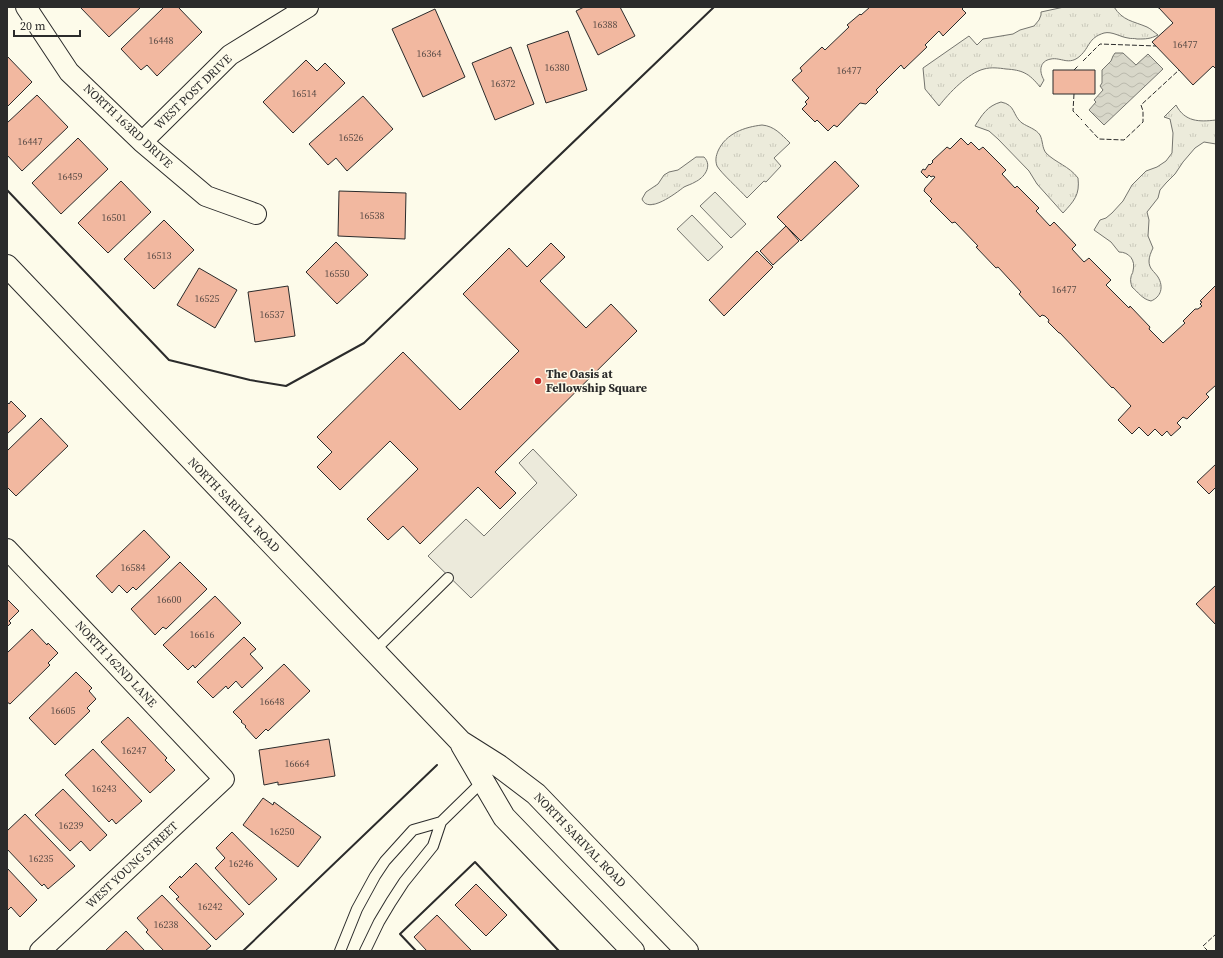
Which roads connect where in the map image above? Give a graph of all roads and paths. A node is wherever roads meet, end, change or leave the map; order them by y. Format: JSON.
{"nodes":[{"id":1,"x":26,"y":7,"type":"edge"},
{"id":2,"x":308,"y":7,"type":"edge"},
{"id":3,"x":142,"y":142,"type":"junction"},
{"id":4,"x":256,"y":214,"type":"dead end"},
{"id":5,"x":7,"y":266,"type":"edge"},
{"id":6,"x":7,"y":549,"type":"edge"},
{"id":7,"x":448,"y":578,"type":"dead end"},
{"id":8,"x":373,"y":652,"type":"junction"},
{"id":9,"x":461,"y":742,"type":"junction"},
{"id":10,"x":499,"y":766,"type":"junction"},
{"id":11,"x":224,"y":779,"type":"joint"},
{"id":12,"x":483,"y":781,"type":"junction"},
{"id":13,"x":441,"y":822,"type":"junction"},
{"id":14,"x":40,"y":951,"type":"edge"},
{"id":15,"x":340,"y":951,"type":"edge"},
{"id":16,"x":365,"y":951,"type":"edge"},
{"id":17,"x":633,"y":951,"type":"edge"},
{"id":18,"x":687,"y":951,"type":"edge"}],
"edges":[{"from":1,"to":3,"type":"street","name":"NORTH 163RD DRIVE"},
{"from":2,"to":3,"type":"street","name":"WEST POST DRIVE"},
{"from":3,"to":4,"type":"street","name":"NORTH 163RD DRIVE"},
{"from":5,"to":8,"type":"main road","name":"NORTH SARIVAL ROAD"},
{"from":6,"to":11,"type":"street","name":"NORTH 162ND LANE"},
{"from":7,"to":8,"type":"lane"},
{"from":8,"to":9,"type":"main road","name":"NORTH SARIVAL ROAD"},
{"from":9,"to":10,"type":"main road","name":"NORTH SARIVAL ROAD"},
{"from":9,"to":12,"type":"main road","name":"NORTH SARIVAL ROAD"},
{"from":10,"to":12,"type":"lane"},
{"from":10,"to":18,"type":"main road","name":"NORTH SARIVAL ROAD"},
{"from":11,"to":14,"type":"street","name":"WEST YOUNG STREET"},
{"from":12,"to":13,"type":"lane"},
{"from":12,"to":17,"type":"main road","name":"NORTH SARIVAL ROAD"},
{"from":13,"to":15,"type":"lane"},
{"from":13,"to":16,"type":"lane"}]}
